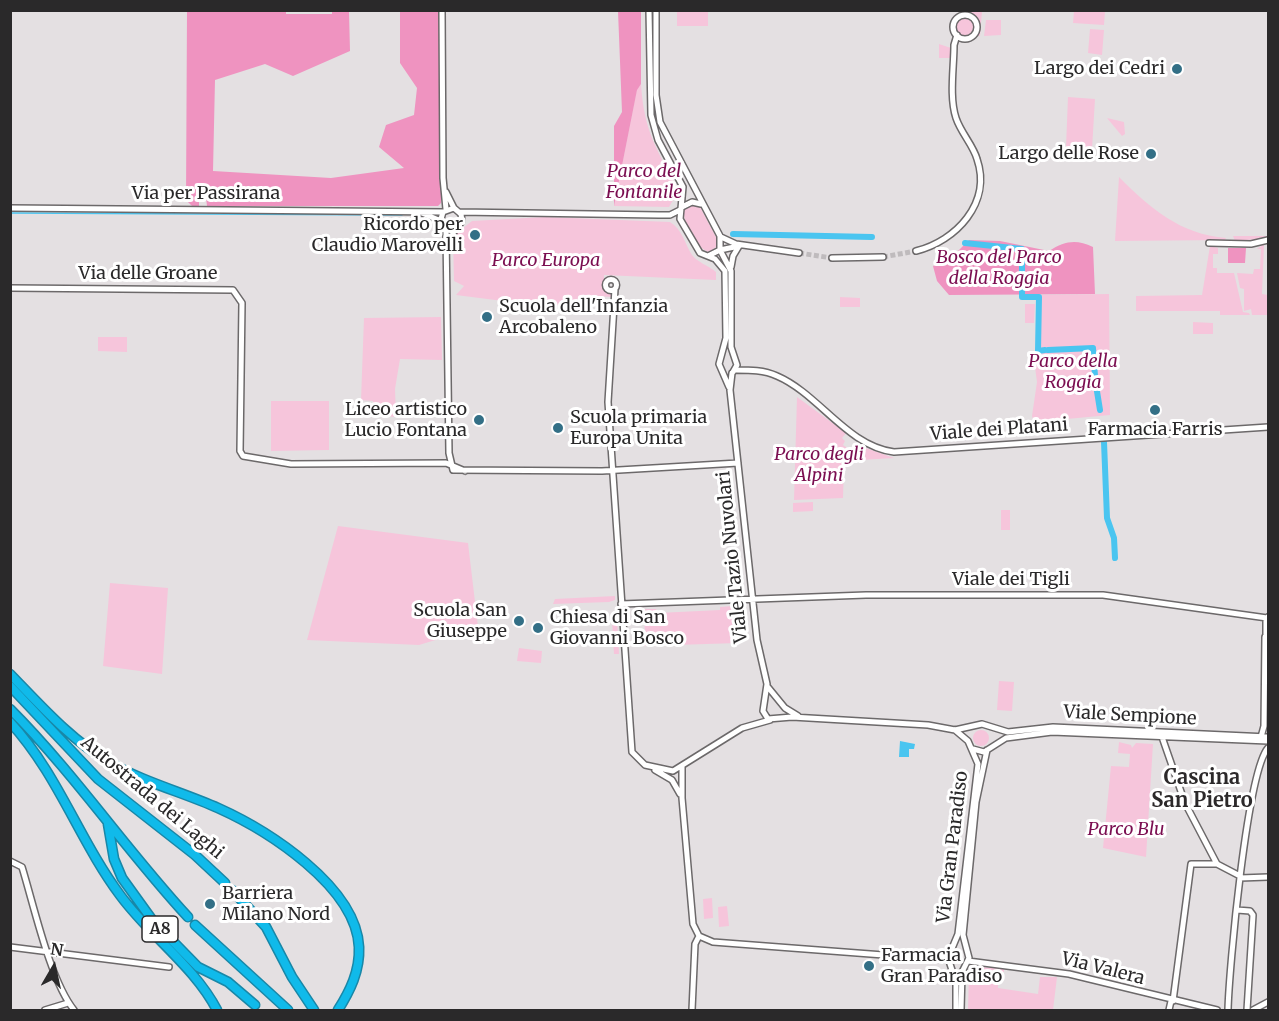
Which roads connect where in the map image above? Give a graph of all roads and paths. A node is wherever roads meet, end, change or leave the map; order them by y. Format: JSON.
{"nodes":[{"id":1,"x":442,"y":10,"type":"edge"},
{"id":2,"x":649,"y":10,"type":"edge"},
{"id":3,"x":656,"y":10,"type":"edge"},
{"id":4,"x":958,"y":36,"type":"junction"},
{"id":5,"x":444,"y":188,"type":"junction"},
{"id":6,"x":702,"y":205,"type":"junction"},
{"id":7,"x":10,"y":208,"type":"edge"},
{"id":8,"x":681,"y":209,"type":"junction"},
{"id":9,"x":402,"y":210,"type":"junction"},
{"id":10,"x":457,"y":210,"type":"junction"},
{"id":11,"x":445,"y":211,"type":"junction"},
{"id":12,"x":483,"y":213,"type":"junction"},
{"id":13,"x":670,"y":215,"type":"junction"},
{"id":14,"x":680,"y":219,"type":"junction"},
{"id":15,"x":462,"y":221,"type":"junction"},
{"id":16,"x":443,"y":224,"type":"junction"},
{"id":17,"x":455,"y":229,"type":"junction"},
{"id":18,"x":720,"y":236,"type":"junction"},
{"id":19,"x":1269,"y":240,"type":"edge"},
{"id":20,"x":1209,"y":243,"type":"dead end"},
{"id":21,"x":746,"y":245,"type":"junction"},
{"id":22,"x":739,"y":246,"type":"junction"},
{"id":23,"x":720,"y":250,"type":"junction"},
{"id":24,"x":916,"y":251,"type":"tunnel mouth"},
{"id":25,"x":799,"y":253,"type":"tunnel mouth"},
{"id":26,"x":708,"y":256,"type":"junction"},
{"id":27,"x":883,"y":257,"type":"tunnel mouth"},
{"id":28,"x":832,"y":258,"type":"tunnel mouth"},
{"id":29,"x":445,"y":264,"type":"junction"},
{"id":30,"x":731,"y":271,"type":"junction"},
{"id":31,"x":10,"y":288,"type":"edge"},
{"id":32,"x":615,"y":289,"type":"dead end"},
{"id":33,"x":722,"y":358,"type":"junction"},
{"id":34,"x":735,"y":360,"type":"junction"},
{"id":35,"x":734,"y":371,"type":"junction"},
{"id":36,"x":756,"y":371,"type":"junction"},
{"id":37,"x":725,"y":373,"type":"junction"},
{"id":38,"x":730,"y":390,"type":"junction"},
{"id":39,"x":1269,"y":427,"type":"edge"},
{"id":40,"x":738,"y":463,"type":"junction"},
{"id":41,"x":452,"y":465,"type":"junction"},
{"id":42,"x":612,"y":470,"type":"junction"},
{"id":43,"x":753,"y":599,"type":"junction"},
{"id":44,"x":621,"y":604,"type":"junction"},
{"id":45,"x":1268,"y":617,"type":"edge"},
{"id":46,"x":1267,"y":639,"type":"edge"},
{"id":47,"x":10,"y":674,"type":"edge"},
{"id":48,"x":766,"y":684,"type":"junction"},
{"id":49,"x":10,"y":686,"type":"edge"},
{"id":50,"x":777,"y":699,"type":"junction"},
{"id":51,"x":765,"y":703,"type":"junction"},
{"id":52,"x":785,"y":708,"type":"junction"},
{"id":53,"x":10,"y":709,"type":"edge"},
{"id":54,"x":763,"y":711,"type":"junction"},
{"id":55,"x":1266,"y":716,"type":"edge"},
{"id":56,"x":782,"y":717,"type":"junction"},
{"id":57,"x":799,"y":717,"type":"junction"},
{"id":58,"x":771,"y":720,"type":"junction"},
{"id":59,"x":10,"y":722,"type":"edge"},
{"id":60,"x":755,"y":723,"type":"junction"},
{"id":61,"x":972,"y":728,"type":"junction"},
{"id":62,"x":992,"y":729,"type":"junction"},
{"id":63,"x":955,"y":730,"type":"junction"},
{"id":64,"x":1162,"y":737,"type":"junction"},
{"id":65,"x":1261,"y":737,"type":"junction"},
{"id":66,"x":1269,"y":739,"type":"edge"},
{"id":67,"x":968,"y":741,"type":"junction"},
{"id":68,"x":993,"y":744,"type":"junction"},
{"id":69,"x":1269,"y":748,"type":"edge"},
{"id":70,"x":973,"y":749,"type":"junction"},
{"id":71,"x":987,"y":750,"type":"junction"},
{"id":72,"x":645,"y":765,"type":"junction"},
{"id":73,"x":682,"y":766,"type":"junction"},
{"id":74,"x":673,"y":771,"type":"junction"},
{"id":75,"x":672,"y":780,"type":"junction"},
{"id":76,"x":682,"y":798,"type":"junction"},
{"id":77,"x":107,"y":820,"type":"junction"},
{"id":78,"x":10,"y":861,"type":"edge"},
{"id":79,"x":1217,"y":864,"type":"junction"},
{"id":80,"x":1240,"y":877,"type":"junction"},
{"id":81,"x":1269,"y":877,"type":"edge"},
{"id":82,"x":225,"y":883,"type":"dead end"},
{"id":83,"x":232,"y":890,"type":"dead end"},
{"id":84,"x":1237,"y":910,"type":"junction"},
{"id":85,"x":188,"y":917,"type":"dead end"},
{"id":86,"x":195,"y":925,"type":"dead end"},
{"id":87,"x":699,"y":936,"type":"junction"},
{"id":88,"x":10,"y":947,"type":"edge"},
{"id":89,"x":952,"y":951,"type":"junction"},
{"id":90,"x":49,"y":953,"type":"junction"},
{"id":91,"x":927,"y":957,"type":"junction"},
{"id":92,"x":966,"y":959,"type":"junction"},
{"id":93,"x":950,"y":963,"type":"junction"},
{"id":94,"x":169,"y":967,"type":"dead end"},
{"id":95,"x":1172,"y":1001,"type":"junction"},
{"id":96,"x":1269,"y":1002,"type":"edge"},
{"id":97,"x":68,"y":1003,"type":"junction"},
{"id":98,"x":255,"y":1005,"type":"dead end"},
{"id":99,"x":338,"y":1009,"type":"edge"},
{"id":100,"x":45,"y":1011,"type":"edge"},
{"id":101,"x":74,"y":1011,"type":"edge"},
{"id":102,"x":217,"y":1011,"type":"edge"},
{"id":103,"x":288,"y":1011,"type":"edge"},
{"id":104,"x":314,"y":1011,"type":"edge"},
{"id":105,"x":692,"y":1011,"type":"edge"},
{"id":106,"x":956,"y":1011,"type":"edge"},
{"id":107,"x":961,"y":1011,"type":"edge"},
{"id":108,"x":1169,"y":1011,"type":"edge"},
{"id":109,"x":1217,"y":1011,"type":"edge"},
{"id":110,"x":1228,"y":1011,"type":"edge"},
{"id":111,"x":1247,"y":1011,"type":"edge"},
{"id":112,"x":1252,"y":1011,"type":"edge"}],
"edges":[{"from":1,"to":5,"type":"street"},
{"from":2,"to":8,"type":"street"},
{"from":3,"to":6,"type":"street"},
{"from":4,"to":4,"type":"street"},
{"from":4,"to":24,"type":"street"},
{"from":5,"to":10,"type":"street"},
{"from":5,"to":11,"type":"street"},
{"from":6,"to":8,"type":"street"},
{"from":6,"to":18,"type":"street"},
{"from":7,"to":9,"type":"street","name":"Via per Passirana"},
{"from":8,"to":13,"type":"street"},
{"from":8,"to":14,"type":"street"},
{"from":9,"to":11,"type":"street","name":"Via per Passirana"},
{"from":9,"to":16,"type":"street","name":"Via per Passirana"},
{"from":10,"to":11,"type":"street"},
{"from":10,"to":12,"type":"street"},
{"from":10,"to":15,"type":"street"},
{"from":11,"to":16,"type":"street"},
{"from":12,"to":13,"type":"street"},
{"from":12,"to":15,"type":"street"},
{"from":13,"to":14,"type":"street"},
{"from":14,"to":26,"type":"street"},
{"from":15,"to":17,"type":"street"},
{"from":16,"to":17,"type":"street"},
{"from":16,"to":29,"type":"street"},
{"from":17,"to":29,"type":"street"},
{"from":18,"to":21,"type":"street"},
{"from":18,"to":23,"type":"street"},
{"from":19,"to":20,"type":"street"},
{"from":21,"to":22,"type":"street"},
{"from":21,"to":25,"type":"street"},
{"from":22,"to":23,"type":"street"},
{"from":22,"to":30,"type":"street"},
{"from":23,"to":26,"type":"street"},
{"from":23,"to":30,"type":"street"},
{"from":26,"to":33,"type":"street"},
{"from":27,"to":28,"type":"street"},
{"from":29,"to":41,"type":"street"},
{"from":30,"to":34,"type":"street"},
{"from":31,"to":41,"type":"street","name":"Via delle Groane"},
{"from":32,"to":42,"type":"street"},
{"from":33,"to":34,"type":"street"},
{"from":33,"to":37,"type":"street"},
{"from":34,"to":35,"type":"street"},
{"from":34,"to":36,"type":"street","name":"Viale dei Platani"},
{"from":35,"to":36,"type":"street","name":"Viale dei Platani"},
{"from":35,"to":37,"type":"street"},
{"from":35,"to":38,"type":"street","name":"Viale Tazio Nuvolari"},
{"from":36,"to":39,"type":"street","name":"Viale dei Platani"},
{"from":37,"to":38,"type":"street","name":"Viale Tazio Nuvolari"},
{"from":38,"to":40,"type":"street","name":"Viale Tazio Nuvolari"},
{"from":40,"to":42,"type":"street"},
{"from":40,"to":43,"type":"street","name":"Viale Tazio Nuvolari"},
{"from":41,"to":42,"type":"street"},
{"from":42,"to":44,"type":"street"},
{"from":43,"to":44,"type":"street","name":"Viale dei Tigli"},
{"from":43,"to":45,"type":"street","name":"Viale dei Tigli"},
{"from":43,"to":48,"type":"street","name":"Viale Tazio Nuvolari"},
{"from":44,"to":72,"type":"street"},
{"from":45,"to":46,"type":"street"},
{"from":46,"to":55,"type":"street"},
{"from":47,"to":99,"type":"highway"},
{"from":48,"to":50,"type":"street","name":"Viale Tazio Nuvolari"},
{"from":48,"to":51,"type":"street","name":"Viale Tazio Nuvolari"},
{"from":49,"to":82,"type":"highway","name":"Autostrada dei Laghi"},
{"from":50,"to":51,"type":"street"},
{"from":50,"to":52,"type":"street"},
{"from":51,"to":54,"type":"street"},
{"from":52,"to":56,"type":"street"},
{"from":52,"to":57,"type":"street"},
{"from":53,"to":77,"type":"highway","name":"Autostrada dei Laghi","number":"A8"},
{"from":54,"to":58,"type":"street"},
{"from":54,"to":60,"type":"street"},
{"from":55,"to":65,"type":"street"},
{"from":56,"to":57,"type":"street"},
{"from":56,"to":58,"type":"street"},
{"from":57,"to":63,"type":"street"},
{"from":58,"to":60,"type":"street"},
{"from":59,"to":102,"type":"highway"},
{"from":60,"to":73,"type":"street"},
{"from":61,"to":62,"type":"street"},
{"from":61,"to":63,"type":"street"},
{"from":61,"to":67,"type":"street"},
{"from":62,"to":65,"type":"street","name":"Viale Sempione"},
{"from":62,"to":68,"type":"street"},
{"from":63,"to":67,"type":"street"},
{"from":64,"to":66,"type":"street","name":"Viale Sempione"},
{"from":64,"to":68,"type":"street","name":"Viale Sempione"},
{"from":64,"to":79,"type":"street"},
{"from":65,"to":66,"type":"street","name":"Viale Sempione"},
{"from":67,"to":70,"type":"street"},
{"from":68,"to":71,"type":"street"},
{"from":69,"to":80,"type":"street"},
{"from":70,"to":71,"type":"street"},
{"from":70,"to":89,"type":"street","name":"Via Gran Paradiso"},
{"from":71,"to":92,"type":"street","name":"Via Gran Paradiso"},
{"from":72,"to":74,"type":"street"},
{"from":72,"to":75,"type":"street"},
{"from":73,"to":74,"type":"street"},
{"from":73,"to":76,"type":"street"},
{"from":74,"to":75,"type":"street"},
{"from":75,"to":76,"type":"street"},
{"from":76,"to":87,"type":"street"},
{"from":77,"to":85,"type":"highway","name":"Autostrada dei Laghi","number":"A8"},
{"from":77,"to":98,"type":"highway","number":"A8"},
{"from":78,"to":90,"type":"street"},
{"from":79,"to":80,"type":"street"},
{"from":79,"to":95,"type":"street"},
{"from":80,"to":81,"type":"street"},
{"from":80,"to":84,"type":"street"},
{"from":83,"to":104,"type":"highway"},
{"from":84,"to":110,"type":"street"},
{"from":84,"to":111,"type":"street"},
{"from":86,"to":103,"type":"highway","number":"A8"},
{"from":87,"to":91,"type":"street"},
{"from":87,"to":105,"type":"street"},
{"from":88,"to":90,"type":"street"},
{"from":89,"to":91,"type":"street"},
{"from":89,"to":92,"type":"street"},
{"from":89,"to":93,"type":"street","name":"Via Gran Paradiso"},
{"from":90,"to":94,"type":"street"},
{"from":90,"to":97,"type":"street"},
{"from":91,"to":93,"type":"street"},
{"from":92,"to":93,"type":"street"},
{"from":92,"to":95,"type":"street","name":"Via Valera"},
{"from":92,"to":107,"type":"street","name":"Via Gran Paradiso"},
{"from":93,"to":106,"type":"street"},
{"from":95,"to":108,"type":"street"},
{"from":95,"to":109,"type":"street","name":"Via Valera"},
{"from":96,"to":112,"type":"street"},
{"from":97,"to":100,"type":"street"},
{"from":97,"to":101,"type":"street"}]}
